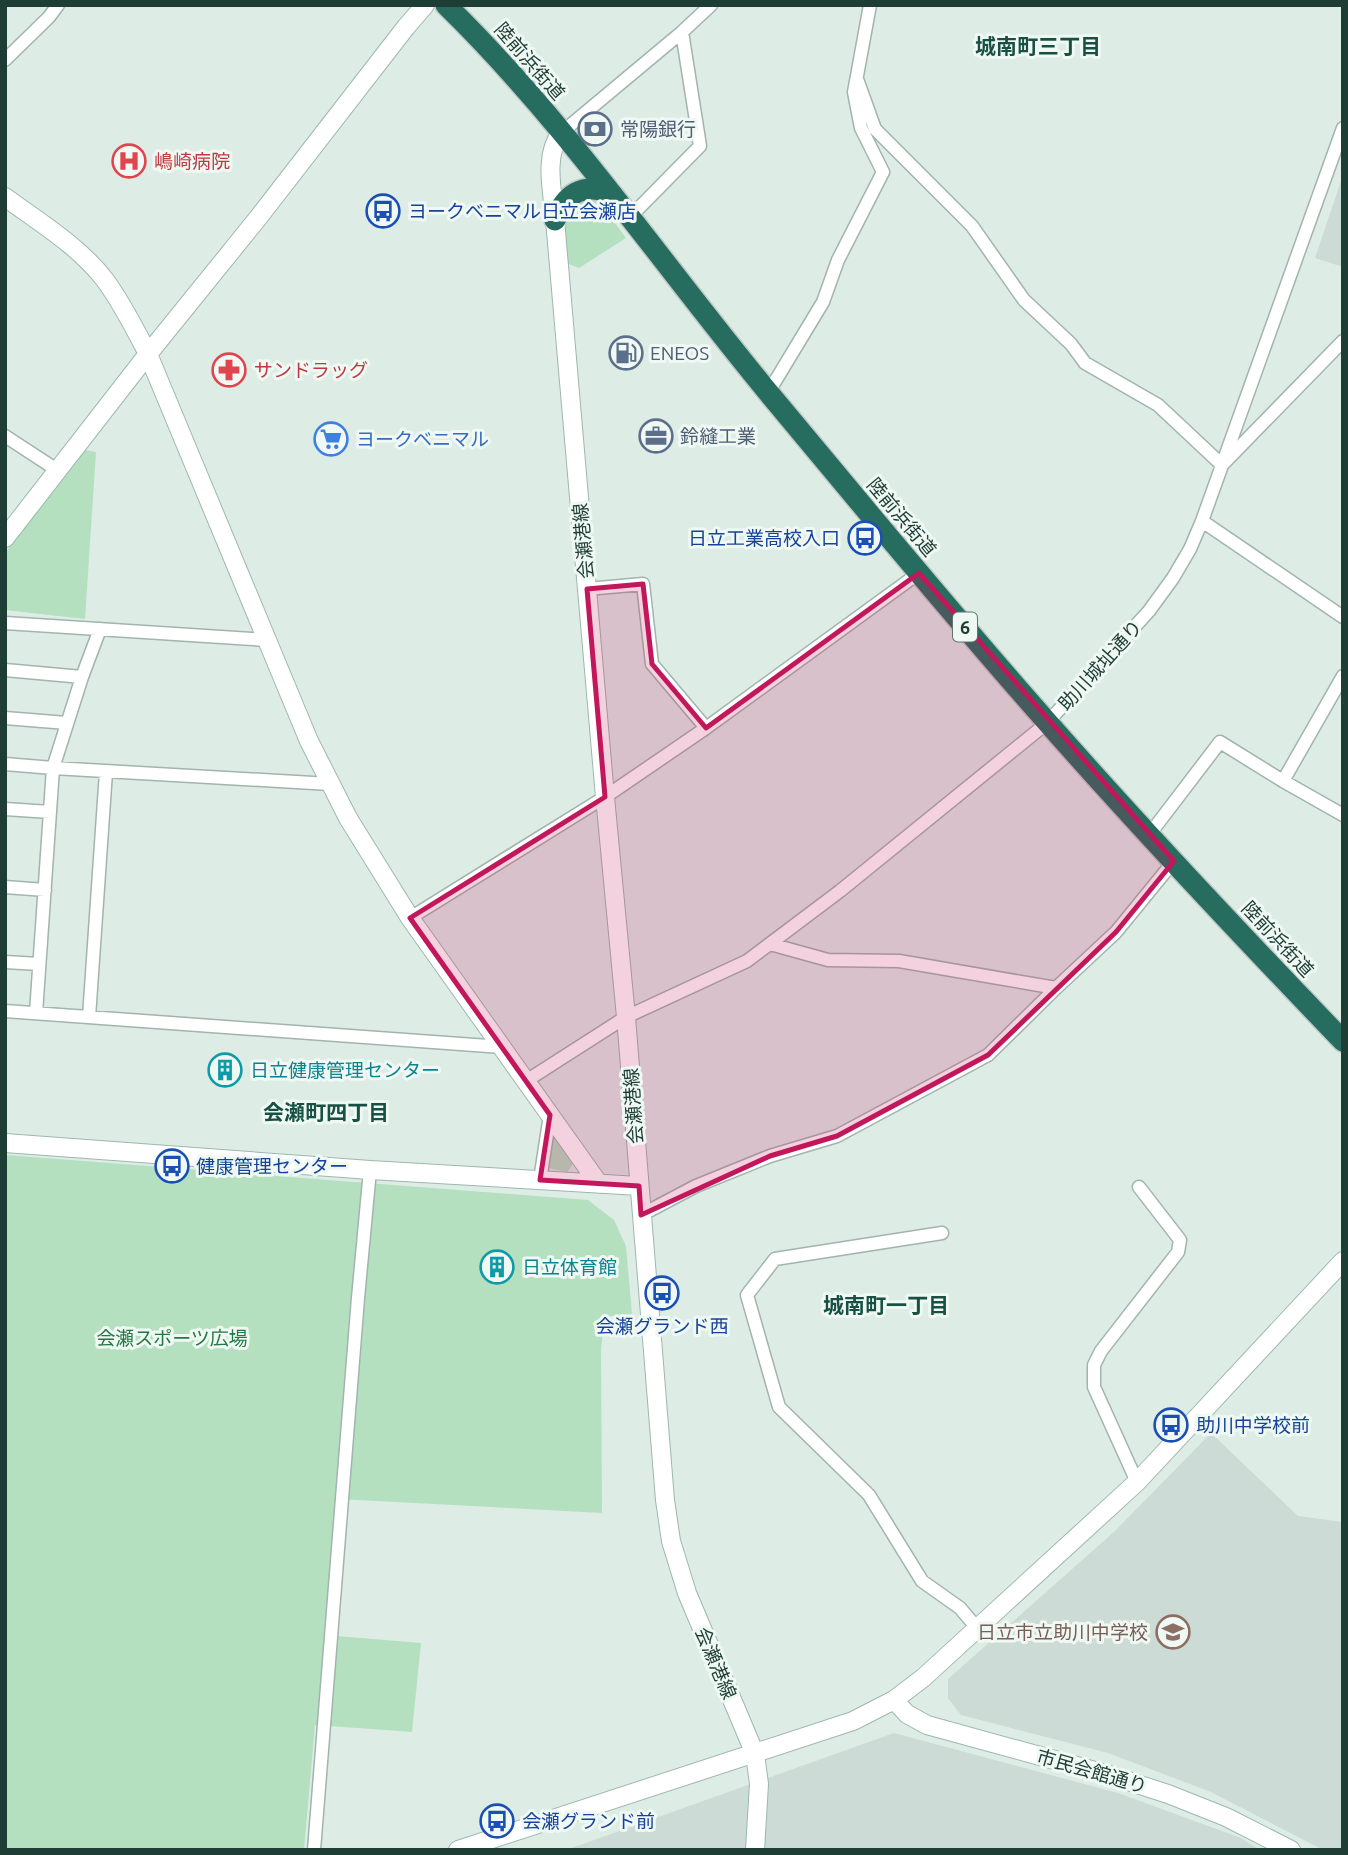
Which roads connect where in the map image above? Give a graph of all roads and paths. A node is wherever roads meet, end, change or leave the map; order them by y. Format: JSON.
{"nodes":[{"id":1,"x":58,"y":5,"type":"edge"},
{"id":2,"x":425,"y":5,"type":"edge"},
{"id":3,"x":446,"y":5,"type":"edge"},
{"id":4,"x":711,"y":5,"type":"edge"},
{"id":5,"x":870,"y":5,"type":"edge"},
{"id":6,"x":681,"y":33,"type":"junction"},
{"id":7,"x":5,"y":60,"type":"edge"},
{"id":8,"x":857,"y":79,"type":"junction"},
{"id":9,"x":1343,"y":128,"type":"edge"},
{"id":10,"x":561,"y":133,"type":"junction"},
{"id":11,"x":610,"y":192,"type":"junction"},
{"id":12,"x":5,"y":197,"type":"edge"},
{"id":13,"x":629,"y":218,"type":"junction"},
{"id":14,"x":555,"y":220,"type":"junction"},
{"id":15,"x":1343,"y":341,"type":"edge"},
{"id":16,"x":148,"y":354,"type":"junction"},
{"id":17,"x":768,"y":393,"type":"junction"},
{"id":18,"x":5,"y":436,"type":"edge"},
{"id":19,"x":1222,"y":465,"type":"junction"},
{"id":20,"x":57,"y":470,"type":"junction"},
{"id":21,"x":1202,"y":521,"type":"junction"},
{"id":22,"x":5,"y":538,"type":"edge"},
{"id":23,"x":919,"y":573,"type":"junction"},
{"id":24,"x":587,"y":589,"type":"junction"},
{"id":25,"x":1343,"y":617,"type":"edge"},
{"id":26,"x":5,"y":623,"type":"edge"},
{"id":27,"x":100,"y":629,"type":"junction"},
{"id":28,"x":266,"y":640,"type":"junction"},
{"id":29,"x":5,"y":670,"type":"edge"},
{"id":30,"x":1343,"y":676,"type":"edge"},
{"id":31,"x":82,"y":677,"type":"junction"},
{"id":32,"x":5,"y":718,"type":"edge"},
{"id":33,"x":67,"y":723,"type":"junction"},
{"id":34,"x":1047,"y":723,"type":"junction"},
{"id":35,"x":706,"y":728,"type":"junction"},
{"id":36,"x":5,"y":764,"type":"edge"},
{"id":37,"x":53,"y":768,"type":"junction"},
{"id":38,"x":106,"y":772,"type":"junction"},
{"id":39,"x":1283,"y":782,"type":"junction"},
{"id":40,"x":330,"y":784,"type":"junction"},
{"id":41,"x":605,"y":797,"type":"junction"},
{"id":42,"x":5,"y":809,"type":"edge"},
{"id":43,"x":50,"y":813,"type":"junction"},
{"id":44,"x":1343,"y":815,"type":"edge"},
{"id":45,"x":1149,"y":835,"type":"junction"},
{"id":46,"x":1174,"y":861,"type":"junction"},
{"id":47,"x":5,"y":887,"type":"edge"},
{"id":48,"x":44,"y":890,"type":"junction"},
{"id":49,"x":410,"y":918,"type":"junction"},
{"id":50,"x":770,"y":944,"type":"junction"},
{"id":51,"x":5,"y":961,"type":"edge"},
{"id":52,"x":39,"y":964,"type":"junction"},
{"id":53,"x":1056,"y":988,"type":"junction"},
{"id":54,"x":5,"y":1011,"type":"edge"},
{"id":55,"x":36,"y":1013,"type":"junction"},
{"id":56,"x":89,"y":1017,"type":"junction"},
{"id":57,"x":626,"y":1017,"type":"junction"},
{"id":58,"x":1340,"y":1031,"type":"edge"},
{"id":59,"x":502,"y":1047,"type":"junction"},
{"id":60,"x":526,"y":1081,"type":"junction"},
{"id":61,"x":550,"y":1115,"type":"junction"},
{"id":62,"x":5,"y":1143,"type":"edge"},
{"id":63,"x":370,"y":1170,"type":"junction"},
{"id":64,"x":540,"y":1180,"type":"junction"},
{"id":65,"x":599,"y":1184,"type":"junction"},
{"id":66,"x":639,"y":1186,"type":"junction"},
{"id":67,"x":1139,"y":1187,"type":"dead end"},
{"id":68,"x":641,"y":1214,"type":"junction"},
{"id":69,"x":942,"y":1233,"type":"dead end"},
{"id":70,"x":1343,"y":1261,"type":"edge"},
{"id":71,"x":1136,"y":1482,"type":"junction"},
{"id":72,"x":976,"y":1628,"type":"junction"},
{"id":73,"x":894,"y":1700,"type":"junction"},
{"id":74,"x":755,"y":1754,"type":"junction"},
{"id":75,"x":314,"y":1850,"type":"edge"},
{"id":76,"x":458,"y":1850,"type":"edge"},
{"id":77,"x":755,"y":1850,"type":"edge"},
{"id":78,"x":1291,"y":1850,"type":"edge"}],
"edges":[{"from":1,"to":7,"type":"street"},
{"from":2,"to":16,"type":"street"},
{"from":3,"to":10,"type":"highway","name":"陸前浜街道","number":"6"},
{"from":4,"to":6,"type":"street"},
{"from":5,"to":8,"type":"street"},
{"from":6,"to":10,"type":"street"},
{"from":6,"to":13,"type":"street"},
{"from":8,"to":17,"type":"street"},
{"from":8,"to":19,"type":"street"},
{"from":9,"to":19,"type":"street","name":"助川城址通り"},
{"from":10,"to":11,"type":"highway","name":"陸前浜街道","number":"6"},
{"from":10,"to":14,"type":"street","name":"会瀬港線"},
{"from":11,"to":13,"type":"highway","name":"陸前浜街道","number":"6"},
{"from":11,"to":14,"type":"highway"},
{"from":12,"to":16,"type":"street"},
{"from":13,"to":17,"type":"highway","name":"陸前浜街道","number":"6"},
{"from":14,"to":24,"type":"street","name":"会瀬港線"},
{"from":15,"to":19,"type":"street"},
{"from":16,"to":20,"type":"street"},
{"from":16,"to":28,"type":"street"},
{"from":17,"to":23,"type":"highway","name":"陸前浜街道","number":"6"},
{"from":18,"to":20,"type":"street"},
{"from":19,"to":21,"type":"street","name":"助川城址通り"},
{"from":20,"to":22,"type":"street"},
{"from":21,"to":25,"type":"street"},
{"from":21,"to":34,"type":"street","name":"助川城址通り"},
{"from":23,"to":34,"type":"highway","name":"陸前浜街道","number":"6"},
{"from":23,"to":35,"type":"street"},
{"from":24,"to":35,"type":"street"},
{"from":24,"to":41,"type":"street","name":"会瀬港線"},
{"from":26,"to":27,"type":"street"},
{"from":27,"to":28,"type":"street"},
{"from":27,"to":31,"type":"street"},
{"from":28,"to":40,"type":"street"},
{"from":29,"to":31,"type":"street"},
{"from":30,"to":39,"type":"street"},
{"from":31,"to":33,"type":"street"},
{"from":32,"to":33,"type":"street"},
{"from":33,"to":37,"type":"street"},
{"from":34,"to":45,"type":"highway","name":"陸前浜街道","number":"6"},
{"from":34,"to":50,"type":"street","name":"助川城址通り"},
{"from":35,"to":41,"type":"street"},
{"from":36,"to":37,"type":"street"},
{"from":37,"to":38,"type":"street"},
{"from":37,"to":43,"type":"street"},
{"from":38,"to":40,"type":"street"},
{"from":38,"to":56,"type":"street"},
{"from":39,"to":44,"type":"street"},
{"from":39,"to":45,"type":"street"},
{"from":40,"to":49,"type":"street"},
{"from":41,"to":49,"type":"street"},
{"from":41,"to":57,"type":"street","name":"会瀬港線"},
{"from":42,"to":43,"type":"street"},
{"from":43,"to":48,"type":"street"},
{"from":45,"to":46,"type":"highway","name":"陸前浜街道","number":"6"},
{"from":46,"to":53,"type":"street"},
{"from":46,"to":58,"type":"highway","name":"陸前浜街道","number":"6"},
{"from":47,"to":48,"type":"street"},
{"from":48,"to":52,"type":"street"},
{"from":49,"to":59,"type":"street"},
{"from":50,"to":53,"type":"street"},
{"from":50,"to":57,"type":"street","name":"助川城址通り"},
{"from":51,"to":52,"type":"street"},
{"from":52,"to":55,"type":"street"},
{"from":53,"to":68,"type":"street"},
{"from":54,"to":55,"type":"street"},
{"from":55,"to":56,"type":"street"},
{"from":56,"to":59,"type":"street"},
{"from":57,"to":60,"type":"street","name":"助川城址通り"},
{"from":57,"to":66,"type":"street","name":"会瀬港線"},
{"from":59,"to":60,"type":"street"},
{"from":60,"to":61,"type":"street"},
{"from":61,"to":64,"type":"street"},
{"from":61,"to":65,"type":"street"},
{"from":62,"to":63,"type":"street"},
{"from":63,"to":64,"type":"street"},
{"from":63,"to":75,"type":"street"},
{"from":64,"to":65,"type":"street"},
{"from":65,"to":66,"type":"street"},
{"from":66,"to":68,"type":"street","name":"会瀬港線"},
{"from":67,"to":71,"type":"street"},
{"from":68,"to":74,"type":"street","name":"会瀬港線"},
{"from":69,"to":72,"type":"street"},
{"from":70,"to":71,"type":"street"},
{"from":71,"to":72,"type":"street"},
{"from":72,"to":73,"type":"street"},
{"from":73,"to":74,"type":"street"},
{"from":73,"to":78,"type":"street","name":"市民会館通り"},
{"from":74,"to":76,"type":"street"},
{"from":74,"to":77,"type":"street","name":"会瀬港線"}]}
